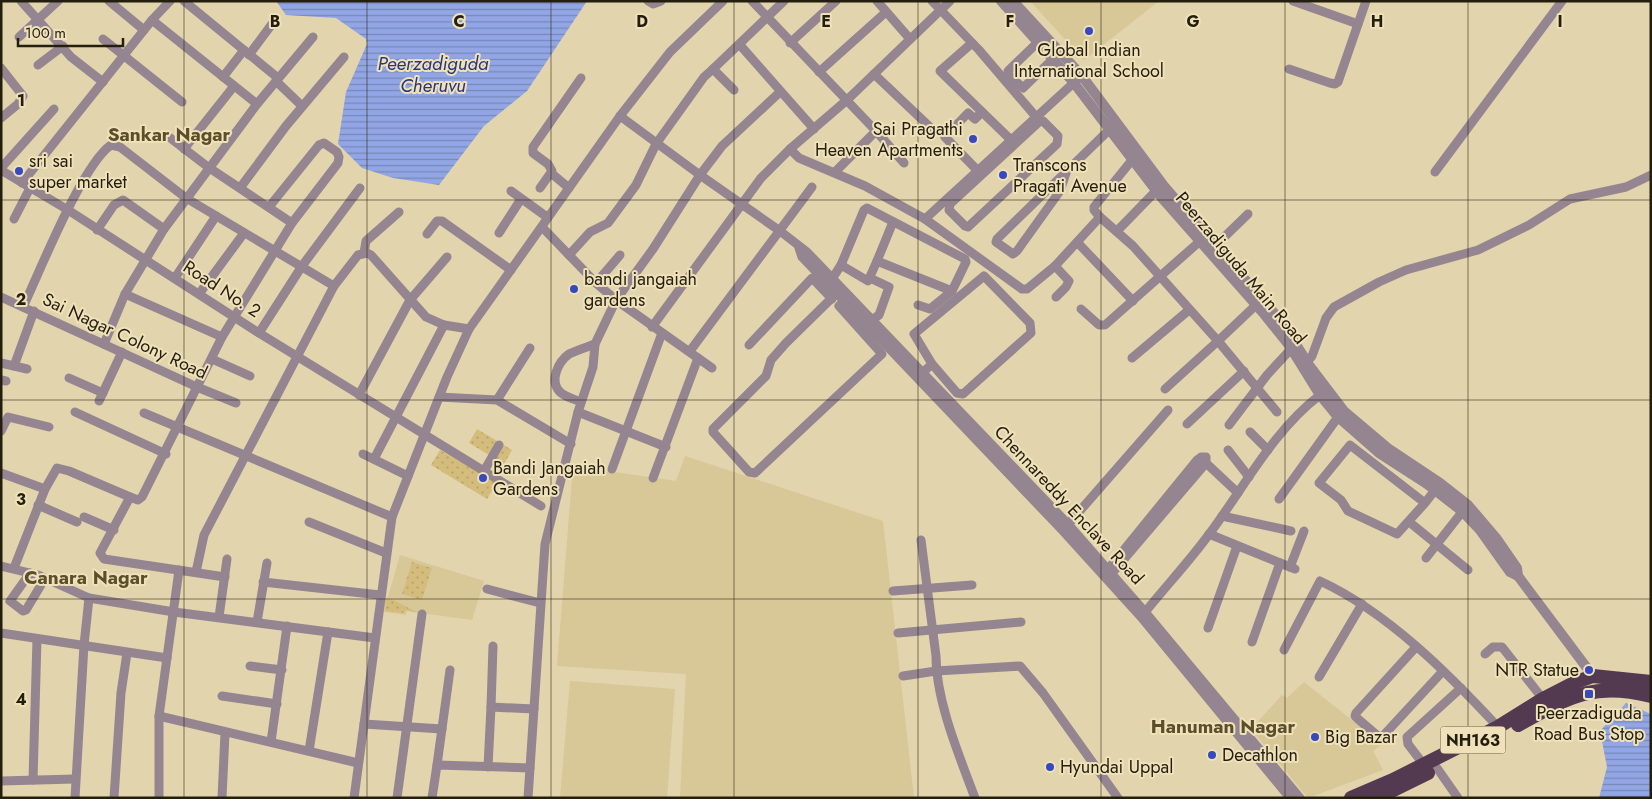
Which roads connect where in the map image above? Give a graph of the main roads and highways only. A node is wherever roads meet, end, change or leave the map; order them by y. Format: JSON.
{"nodes":[{"id":1,"x":1651,"y":682,"type":"edge"},
{"id":2,"x":1651,"y":696,"type":"edge"},
{"id":3,"x":1426,"y":769,"type":"junction"},
{"id":4,"x":1351,"y":798,"type":"edge"},
{"id":5,"x":1377,"y":798,"type":"edge"}],
"edges":[{"from":1,"to":3,"type":"highway","number":"NH163"},
{"from":2,"to":3,"type":"highway","number":"NH163"},
{"from":3,"to":4,"type":"highway","number":"NH163"},
{"from":3,"to":5,"type":"highway","number":"NH163"}]}
